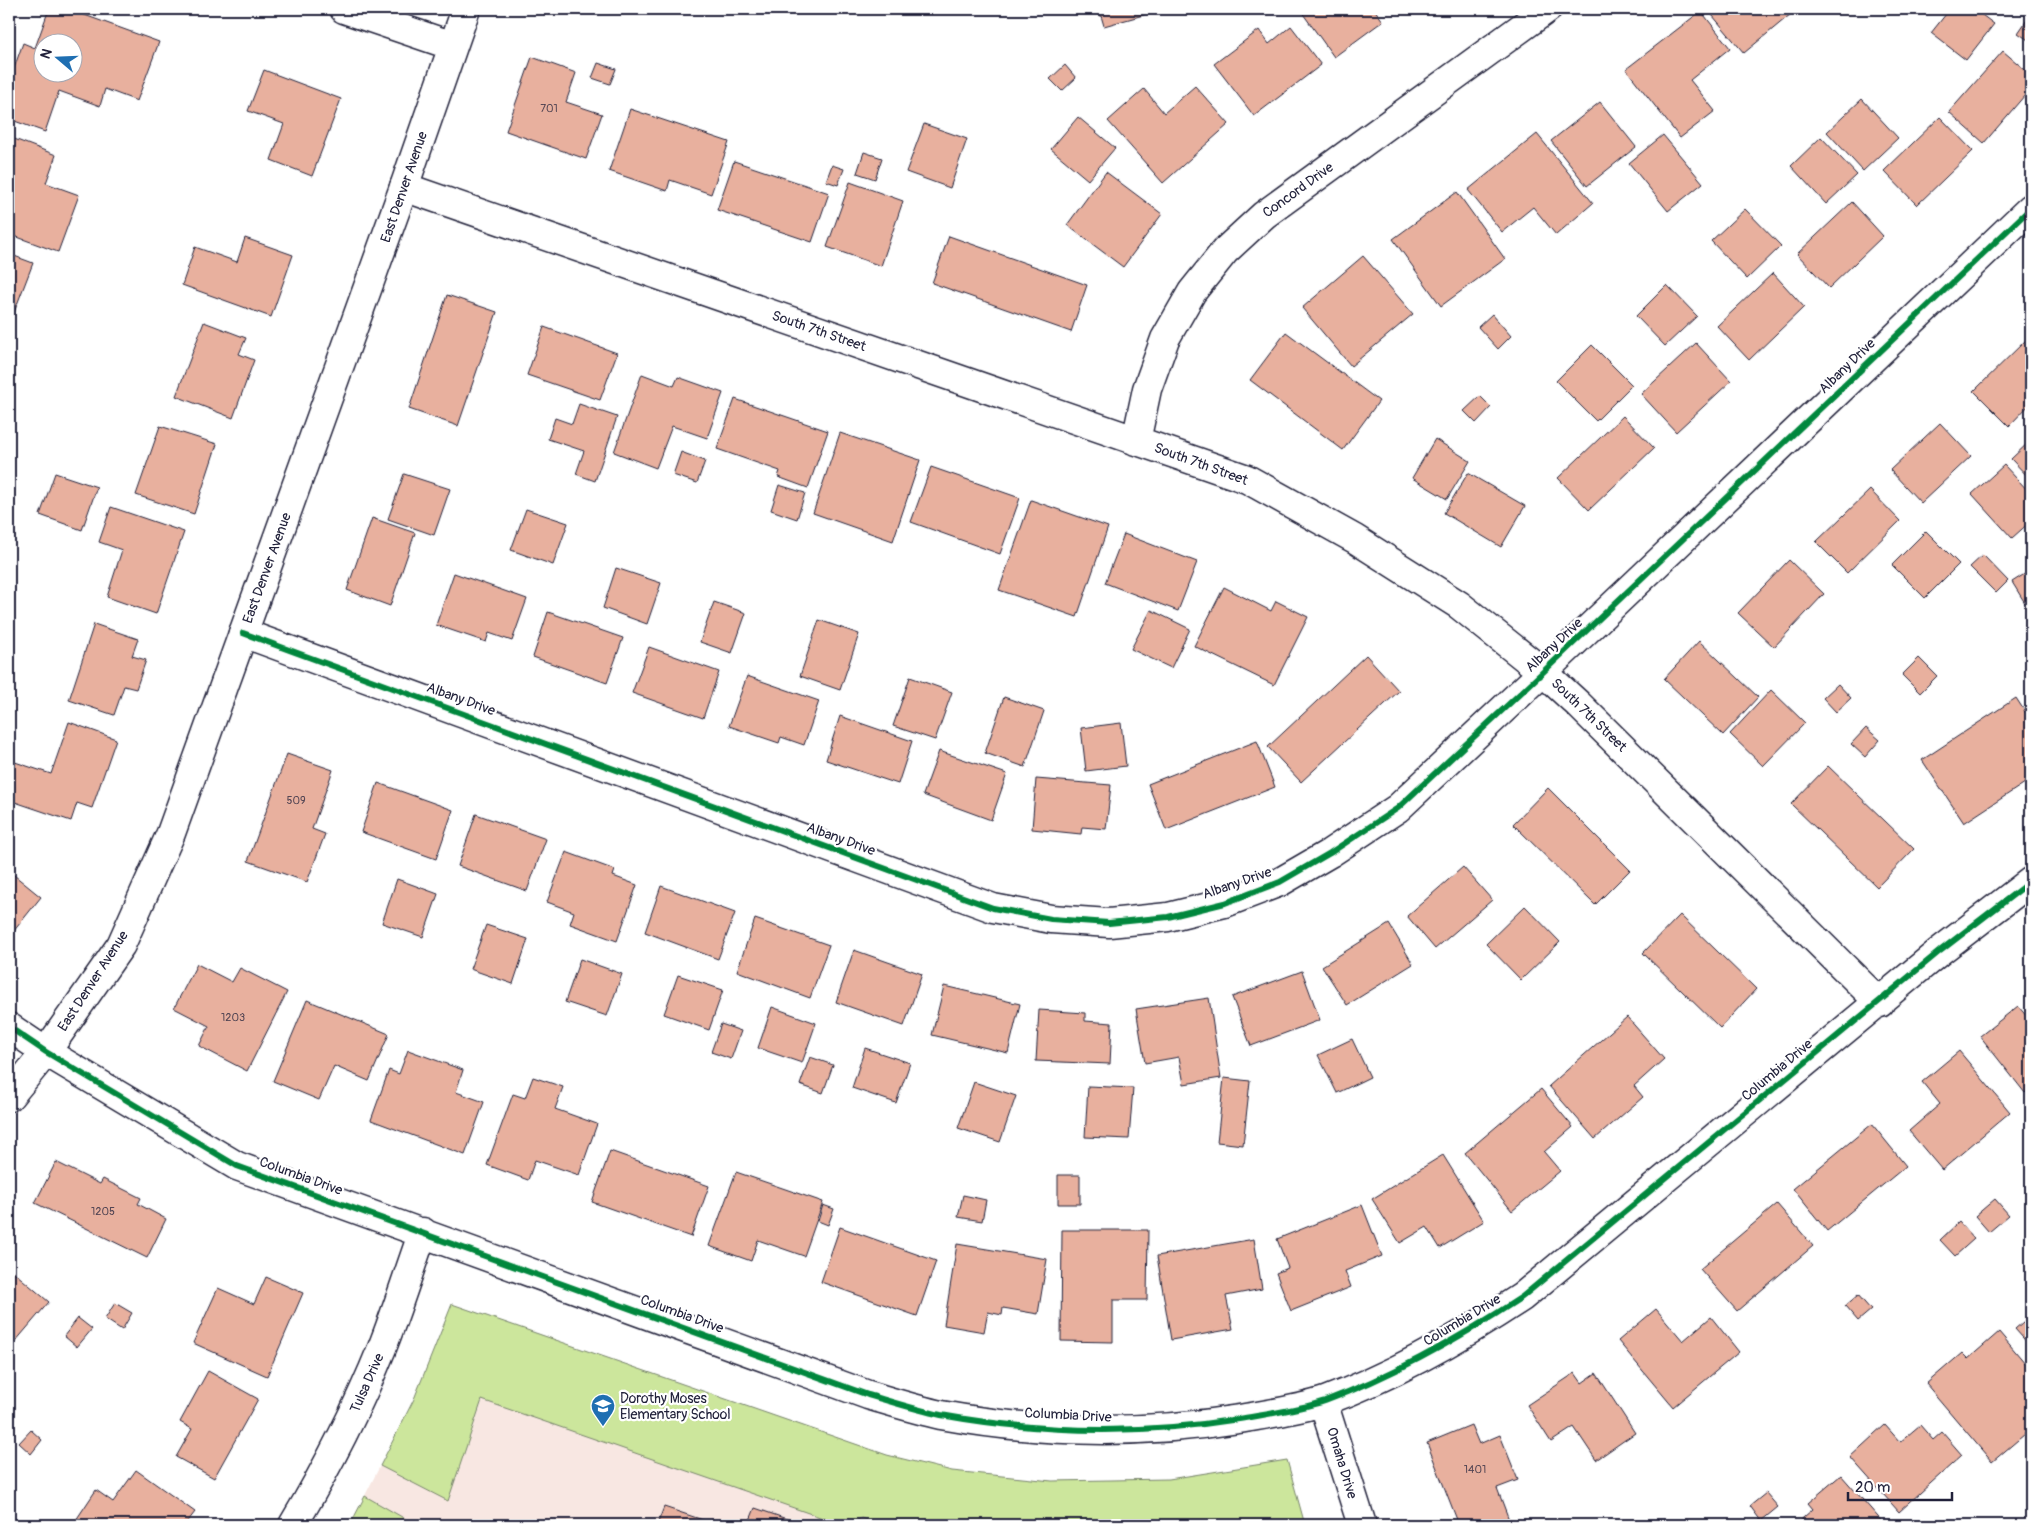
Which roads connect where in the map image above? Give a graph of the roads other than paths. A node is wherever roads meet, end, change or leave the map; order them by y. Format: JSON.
{"nodes":[{"id":1,"x":344,"y":9,"type":"edge"},
{"id":2,"x":466,"y":9,"type":"edge"},
{"id":3,"x":1547,"y":9,"type":"edge"},
{"id":4,"x":453,"y":46,"type":"junction"},
{"id":5,"x":404,"y":188,"type":"junction"},
{"id":6,"x":2031,"y":208,"type":"edge"},
{"id":7,"x":1136,"y":441,"type":"junction"},
{"id":8,"x":243,"y":633,"type":"junction"},
{"id":9,"x":1544,"y":672,"type":"junction"},
{"id":10,"x":2031,"y":881,"type":"edge"},
{"id":11,"x":1880,"y":1003,"type":"junction"},
{"id":12,"x":9,"y":1027,"type":"edge"},
{"id":13,"x":46,"y":1052,"type":"junction"},
{"id":14,"x":9,"y":1096,"type":"edge"},
{"id":15,"x":423,"y":1232,"type":"junction"},
{"id":16,"x":1323,"y":1402,"type":"junction"},
{"id":17,"x":293,"y":1525,"type":"edge"},
{"id":18,"x":1362,"y":1525,"type":"edge"}],
"edges":[{"from":1,"to":4,"type":"street"},
{"from":2,"to":4,"type":"street","name":"East Denver Avenue"},
{"from":3,"to":7,"type":"street","name":"Concord Drive"},
{"from":4,"to":5,"type":"street","name":"East Denver Avenue"},
{"from":5,"to":7,"type":"street","name":"South 7th Street"},
{"from":5,"to":8,"type":"street","name":"East Denver Avenue"},
{"from":6,"to":9,"type":"street","name":"Albany Drive"},
{"from":7,"to":9,"type":"street","name":"South 7th Street"},
{"from":8,"to":9,"type":"street","name":"Albany Drive"},
{"from":8,"to":13,"type":"street","name":"East Denver Avenue"},
{"from":9,"to":11,"type":"street","name":"South 7th Street"},
{"from":10,"to":11,"type":"street","name":"Columbia Drive"},
{"from":11,"to":16,"type":"street","name":"Columbia Drive"},
{"from":12,"to":13,"type":"street","name":"Columbia Drive"},
{"from":13,"to":14,"type":"street","name":"East Denver Avenue"},
{"from":13,"to":15,"type":"street","name":"Columbia Drive"},
{"from":15,"to":16,"type":"street","name":"Columbia Drive"},
{"from":15,"to":17,"type":"street","name":"Tulsa Drive"},
{"from":16,"to":18,"type":"street","name":"Omaha Drive"}]}
